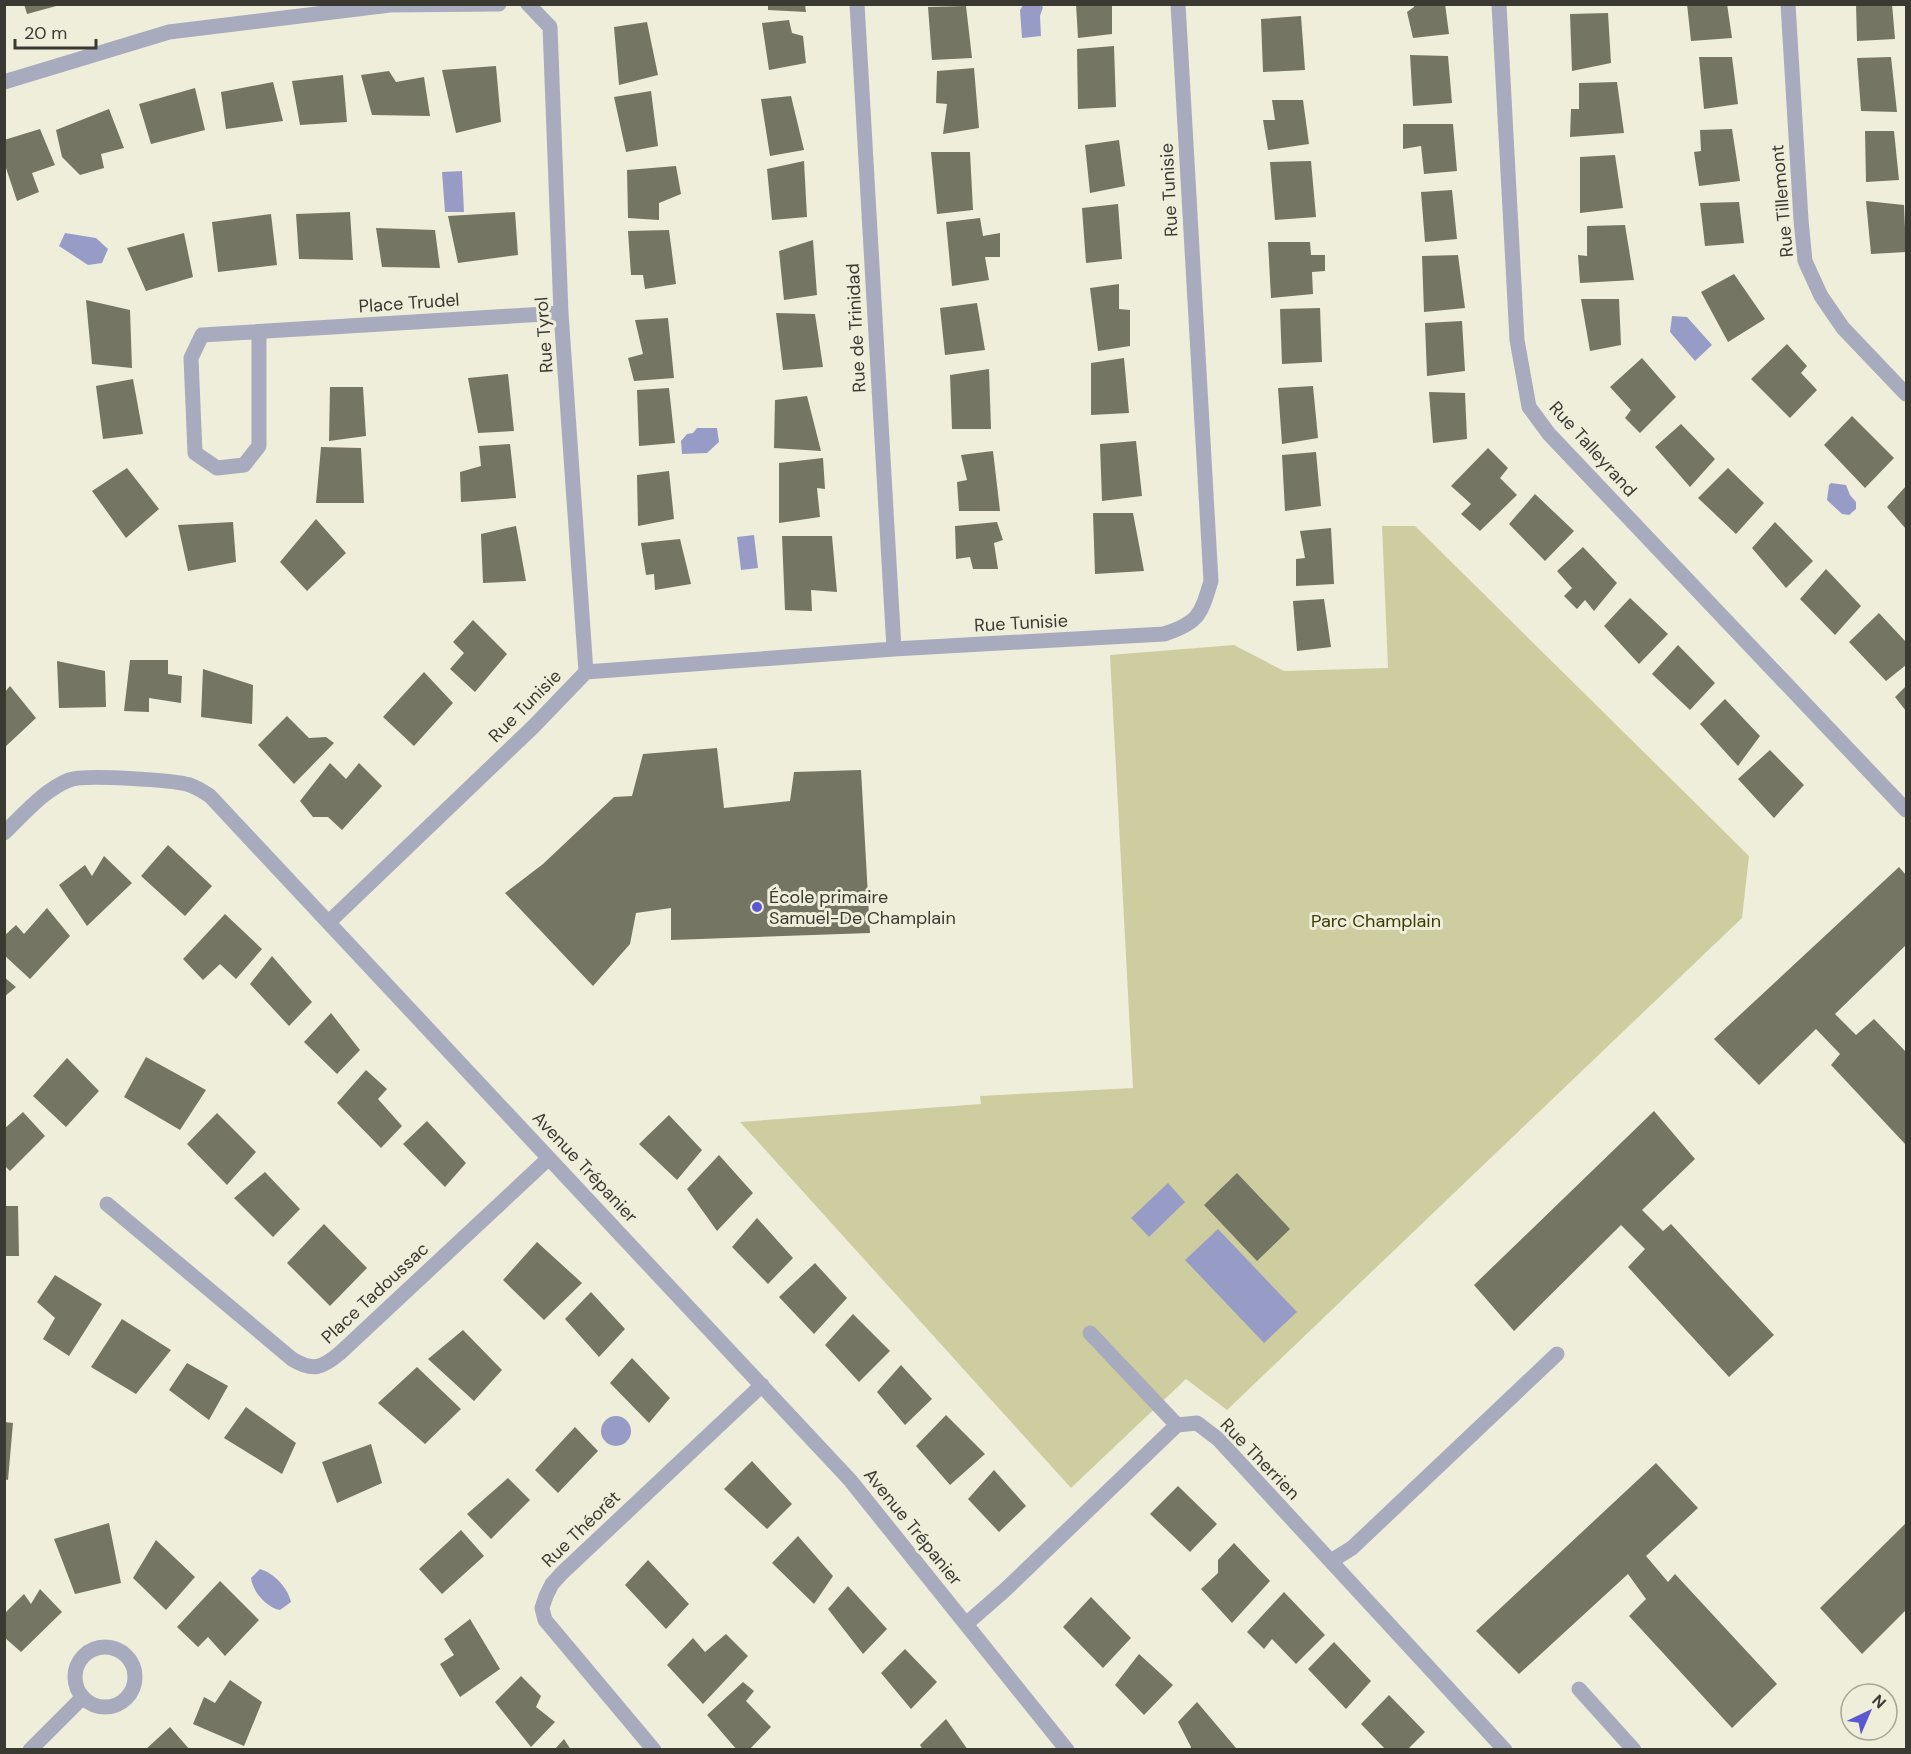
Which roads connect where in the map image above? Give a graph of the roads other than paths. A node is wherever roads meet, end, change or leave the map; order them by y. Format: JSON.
{"nodes":[{"id":1,"x":499,"y":4,"type":"edge"},
{"id":2,"x":528,"y":4,"type":"edge"},
{"id":3,"x":857,"y":4,"type":"edge"},
{"id":4,"x":1178,"y":4,"type":"edge"},
{"id":5,"x":1499,"y":4,"type":"edge"},
{"id":6,"x":1788,"y":4,"type":"edge"},
{"id":7,"x":4,"y":82,"type":"edge"},
{"id":8,"x":561,"y":313,"type":"junction"},
{"id":9,"x":259,"y":332,"type":"junction"},
{"id":10,"x":1906,"y":394,"type":"edge"},
{"id":11,"x":894,"y":650,"type":"junction"},
{"id":12,"x":586,"y":672,"type":"junction"},
{"id":13,"x":1906,"y":810,"type":"edge"},
{"id":14,"x":4,"y":833,"type":"edge"},
{"id":15,"x":329,"y":922,"type":"junction"},
{"id":16,"x":549,"y":1158,"type":"junction"},
{"id":17,"x":107,"y":1204,"type":"dead end"},
{"id":18,"x":1090,"y":1333,"type":"dead end"},
{"id":19,"x":1557,"y":1354,"type":"dead end"},
{"id":20,"x":762,"y":1385,"type":"junction"},
{"id":21,"x":1177,"y":1425,"type":"junction"},
{"id":22,"x":1331,"y":1561,"type":"junction"},
{"id":23,"x":966,"y":1623,"type":"junction"},
{"id":24,"x":1579,"y":1689,"type":"dead end"},
{"id":25,"x":83,"y":1697,"type":"dead end"},
{"id":26,"x":30,"y":1749,"type":"edge"},
{"id":27,"x":654,"y":1749,"type":"edge"},
{"id":28,"x":1067,"y":1749,"type":"edge"},
{"id":29,"x":1505,"y":1749,"type":"edge"},
{"id":30,"x":1634,"y":1749,"type":"edge"}],
"edges":[{"from":1,"to":7,"type":"street"},
{"from":2,"to":8,"type":"street","name":"Rue Tyrol"},
{"from":3,"to":11,"type":"street","name":"Rue de Trinidad"},
{"from":4,"to":11,"type":"street","name":"Rue Tunisie"},
{"from":5,"to":13,"type":"street","name":"Rue Talleyrand"},
{"from":6,"to":10,"type":"street","name":"Rue Tillemont"},
{"from":8,"to":9,"type":"street","name":"Place Trudel"},
{"from":8,"to":12,"type":"street","name":"Rue Tyrol"},
{"from":9,"to":9,"type":"street","name":"Place Trudel"},
{"from":11,"to":12,"type":"street","name":"Rue Tunisie"},
{"from":12,"to":15,"type":"street","name":"Rue Tunisie"},
{"from":14,"to":15,"type":"street","name":"Avenue Trépanier"},
{"from":15,"to":16,"type":"street","name":"Avenue Trépanier"},
{"from":16,"to":17,"type":"street","name":"Place Tadoussac"},
{"from":16,"to":20,"type":"street","name":"Avenue Trépanier"},
{"from":18,"to":21,"type":"street"},
{"from":19,"to":22,"type":"street"},
{"from":20,"to":23,"type":"street","name":"Avenue Trépanier"},
{"from":20,"to":27,"type":"street","name":"Rue Théorêt"},
{"from":21,"to":22,"type":"street","name":"Rue Therrien"},
{"from":21,"to":23,"type":"street"},
{"from":22,"to":29,"type":"street","name":"Rue Therrien"},
{"from":23,"to":28,"type":"street","name":"Avenue Trépanier"},
{"from":24,"to":30,"type":"street"},
{"from":25,"to":26,"type":"street"}]}
